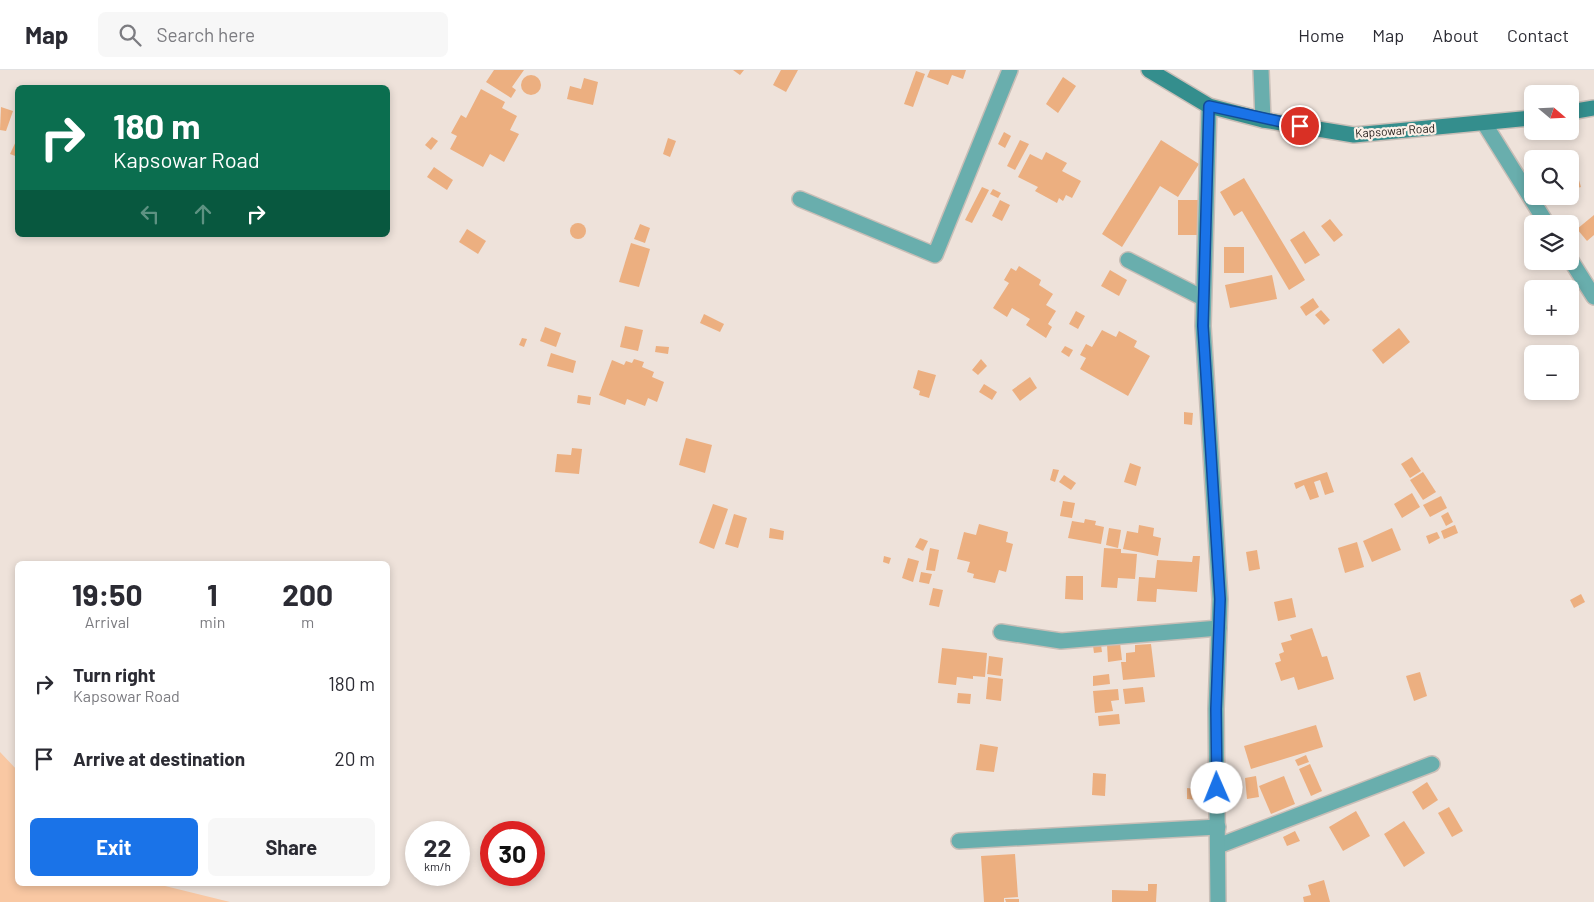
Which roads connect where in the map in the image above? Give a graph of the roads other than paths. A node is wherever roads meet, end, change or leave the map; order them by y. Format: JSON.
{"nodes":[{"id":1,"x":1010,"y":70,"type":"edge"},
{"id":2,"x":1149,"y":70,"type":"edge"},
{"id":3,"x":1261,"y":70,"type":"edge"},
{"id":4,"x":1209,"y":106,"type":"junction"},
{"id":5,"x":1594,"y":108,"type":"edge"},
{"id":6,"x":1579,"y":110,"type":"edge"},
{"id":7,"x":1524,"y":119,"type":"edge"},
{"id":8,"x":1263,"y":120,"type":"junction"},
{"id":9,"x":1484,"y":123,"type":"junction"},
{"id":10,"x":800,"y":199,"type":"dead end"},
{"id":11,"x":1542,"y":215,"type":"edge"},
{"id":12,"x":1128,"y":260,"type":"dead end"},
{"id":13,"x":1577,"y":270,"type":"edge"},
{"id":14,"x":1594,"y":297,"type":"edge"},
{"id":15,"x":1203,"y":298,"type":"junction"},
{"id":16,"x":1219,"y":628,"type":"junction"},
{"id":17,"x":1000,"y":632,"type":"dead end"},
{"id":18,"x":1432,"y":764,"type":"dead end"},
{"id":19,"x":1218,"y":827,"type":"junction"},
{"id":20,"x":959,"y":842,"type":"dead end"},
{"id":21,"x":1218,"y":846,"type":"junction"},
{"id":22,"x":1218,"y":902,"type":"edge"}],
"edges":[{"from":1,"to":10,"type":"street"},
{"from":2,"to":4,"type":"main road","name":"Kapsowar Road"},
{"from":3,"to":8,"type":"street"},
{"from":4,"to":8,"type":"main road","name":"Kapsowar Road"},
{"from":4,"to":15,"type":"street"},
{"from":5,"to":6,"type":"main road"},
{"from":7,"to":9,"type":"main road","name":"Kapsowar Road"},
{"from":8,"to":9,"type":"main road","name":"Kapsowar Road"},
{"from":9,"to":11,"type":"street"},
{"from":12,"to":15,"type":"street"},
{"from":13,"to":14,"type":"street"},
{"from":15,"to":16,"type":"street"},
{"from":16,"to":17,"type":"street"},
{"from":16,"to":19,"type":"street"},
{"from":18,"to":21,"type":"street"},
{"from":19,"to":20,"type":"street"},
{"from":19,"to":21,"type":"street"},
{"from":21,"to":22,"type":"street"}]}
